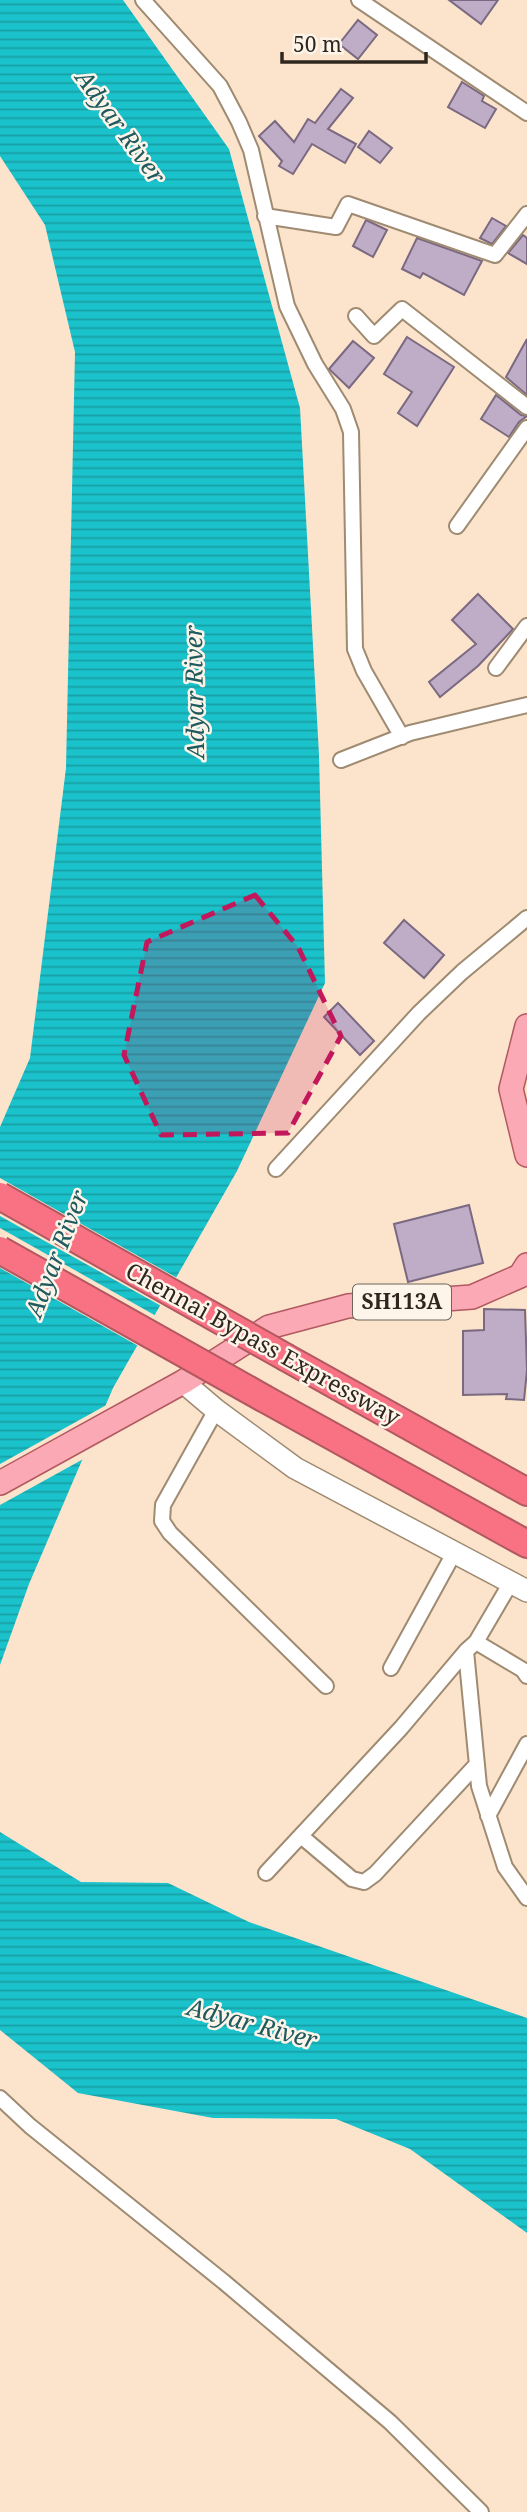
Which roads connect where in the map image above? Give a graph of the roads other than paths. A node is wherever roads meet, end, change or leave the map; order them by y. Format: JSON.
{"nodes":[{"id":1,"x":143,"y":0,"type":"edge"},
{"id":2,"x":359,"y":0,"type":"edge"},
{"id":3,"x":527,"y":113,"type":"edge"},
{"id":4,"x":527,"y":214,"type":"edge"},
{"id":5,"x":265,"y":216,"type":"junction"},
{"id":6,"x":356,"y":316,"type":"dead end"},
{"id":7,"x":527,"y":407,"type":"edge"},
{"id":8,"x":527,"y":428,"type":"edge"},
{"id":9,"x":457,"y":526,"type":"dead end"},
{"id":10,"x":527,"y":626,"type":"edge"},
{"id":11,"x":496,"y":668,"type":"dead end"},
{"id":12,"x":527,"y":705,"type":"edge"},
{"id":13,"x":402,"y":737,"type":"junction"},
{"id":14,"x":341,"y":760,"type":"dead end"},
{"id":15,"x":527,"y":918,"type":"edge"},
{"id":16,"x":527,"y":1026,"type":"edge"},
{"id":17,"x":527,"y":1155,"type":"edge"},
{"id":18,"x":276,"y":1169,"type":"dead end"},
{"id":19,"x":0,"y":1196,"type":"edge"},
{"id":20,"x":0,"y":1250,"type":"edge"},
{"id":21,"x":527,"y":1265,"type":"edge"},
{"id":22,"x":179,"y":1385,"type":"junction"},
{"id":23,"x":216,"y":1410,"type":"junction"},
{"id":24,"x":0,"y":1483,"type":"edge"},
{"id":25,"x":527,"y":1492,"type":"edge"},
{"id":26,"x":527,"y":1544,"type":"edge"},
{"id":27,"x":454,"y":1553,"type":"junction"},
{"id":28,"x":518,"y":1587,"type":"edge"},
{"id":29,"x":471,"y":1646,"type":"junction"},
{"id":30,"x":391,"y":1668,"type":"dead end"},
{"id":31,"x":527,"y":1676,"type":"edge"},
{"id":32,"x":326,"y":1686,"type":"dead end"},
{"id":33,"x":527,"y":1744,"type":"edge"},
{"id":34,"x":477,"y":1764,"type":"junction"},
{"id":35,"x":488,"y":1816,"type":"junction"},
{"id":36,"x":301,"y":1836,"type":"junction"},
{"id":37,"x":267,"y":1873,"type":"dead end"},
{"id":38,"x":527,"y":1898,"type":"edge"},
{"id":39,"x":0,"y":2098,"type":"edge"},
{"id":40,"x":481,"y":2512,"type":"edge"}],
"edges":[{"from":1,"to":5,"type":"street"},
{"from":2,"to":3,"type":"street"},
{"from":4,"to":5,"type":"street"},
{"from":5,"to":13,"type":"street"},
{"from":6,"to":7,"type":"street"},
{"from":8,"to":9,"type":"street"},
{"from":10,"to":11,"type":"street"},
{"from":12,"to":13,"type":"street"},
{"from":13,"to":14,"type":"street"},
{"from":15,"to":18,"type":"street"},
{"from":16,"to":17,"type":"main road"},
{"from":19,"to":25,"type":"highway","name":"Chennai Bypass Expressway","bridge":true},
{"from":20,"to":26,"type":"highway","name":"Chennai Bypass Expressway","bridge":true},
{"from":21,"to":22,"type":"main road","number":"SH113A"},
{"from":22,"to":23,"type":"street"},
{"from":22,"to":24,"type":"main road","number":"SH113A"},
{"from":23,"to":27,"type":"street"},
{"from":23,"to":32,"type":"street"},
{"from":27,"to":28,"type":"street"},
{"from":27,"to":30,"type":"street"},
{"from":28,"to":29,"type":"street"},
{"from":29,"to":31,"type":"street"},
{"from":29,"to":34,"type":"street"},
{"from":29,"to":36,"type":"street"},
{"from":33,"to":35,"type":"street"},
{"from":34,"to":35,"type":"street"},
{"from":34,"to":36,"type":"street"},
{"from":35,"to":38,"type":"street"},
{"from":36,"to":37,"type":"street"},
{"from":39,"to":40,"type":"street"}]}
